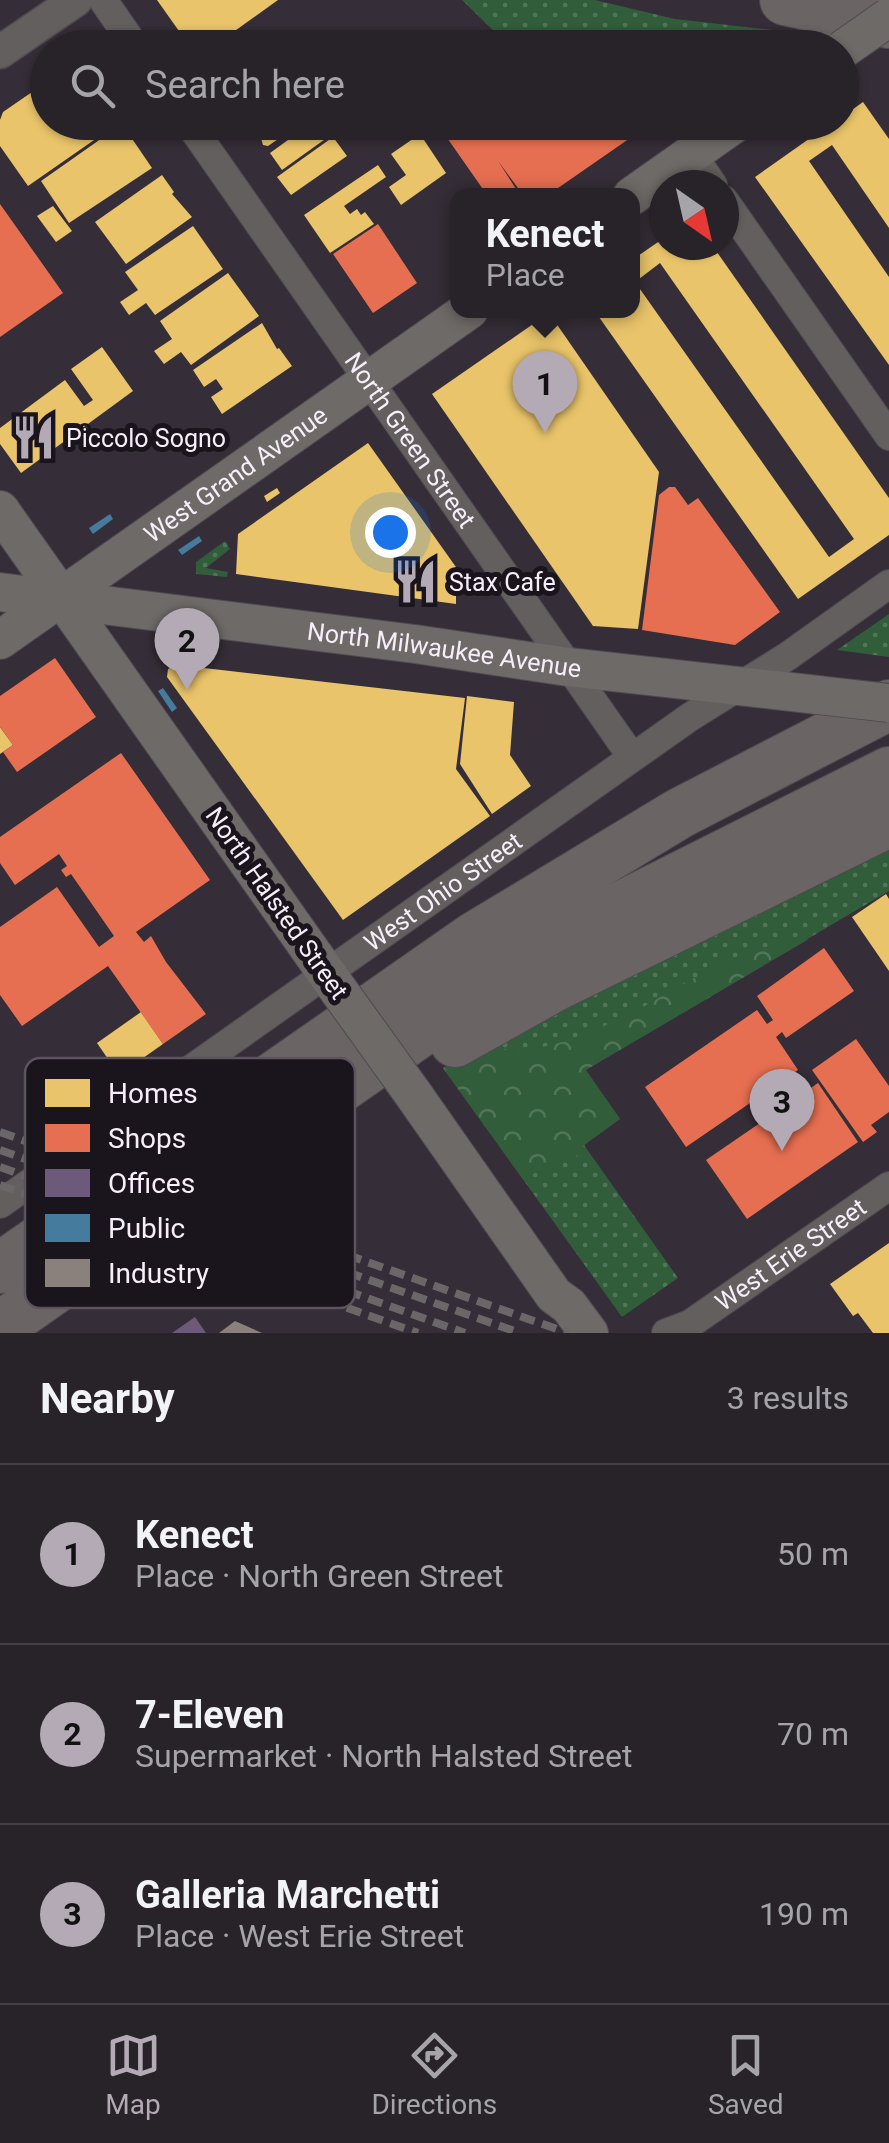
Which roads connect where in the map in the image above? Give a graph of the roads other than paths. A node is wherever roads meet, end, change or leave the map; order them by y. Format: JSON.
{"nodes":[{"id":1,"x":76,"y":0,"type":"edge"},
{"id":2,"x":103,"y":0,"type":"edge"},
{"id":3,"x":784,"y":0,"type":"edge"},
{"id":4,"x":889,"y":20,"type":"edge"},
{"id":5,"x":32,"y":30,"type":"edge"},
{"id":6,"x":124,"y":30,"type":"edge"},
{"id":7,"x":30,"y":31,"type":"edge"},
{"id":8,"x":859,"y":39,"type":"edge"},
{"id":9,"x":0,"y":52,"type":"edge"},
{"id":10,"x":200,"y":140,"type":"edge"},
{"id":11,"x":725,"y":140,"type":"edge"},
{"id":12,"x":703,"y":170,"type":"edge"},
{"id":13,"x":739,"y":221,"type":"edge"},
{"id":14,"x":459,"y":318,"type":"edge"},
{"id":15,"x":367,"y":382,"type":"junction"},
{"id":16,"x":889,"y":436,"type":"edge"},
{"id":17,"x":0,"y":510,"type":"edge"},
{"id":18,"x":889,"y":584,"type":"edge"},
{"id":19,"x":0,"y":592,"type":"edge"},
{"id":20,"x":60,"y":597,"type":"junction"},
{"id":21,"x":0,"y":640,"type":"edge"},
{"id":22,"x":568,"y":666,"type":"junction"},
{"id":23,"x":737,"y":688,"type":"junction"},
{"id":24,"x":887,"y":706,"type":"edge"},
{"id":25,"x":632,"y":758,"type":"junction"},
{"id":26,"x":889,"y":772,"type":"edge"},
{"id":27,"x":889,"y":822,"type":"edge"},
{"id":28,"x":333,"y":983,"type":"junction"},
{"id":29,"x":220,"y":1058,"type":"edge"},
{"id":30,"x":301,"y":1058,"type":"edge"},
{"id":31,"x":355,"y":1077,"type":"edge"},
{"id":32,"x":355,"y":1107,"type":"edge"},
{"id":33,"x":889,"y":1186,"type":"edge"},
{"id":34,"x":25,"y":1187,"type":"edge"},
{"id":35,"x":0,"y":1204,"type":"edge"},
{"id":36,"x":25,"y":1251,"type":"edge"},
{"id":37,"x":0,"y":1268,"type":"edge"},
{"id":38,"x":554,"y":1296,"type":"junction"},
{"id":39,"x":27,"y":1308,"type":"edge"},
{"id":40,"x":66,"y":1308,"type":"edge"},
{"id":41,"x":0,"y":1327,"type":"edge"},
{"id":42,"x":680,"y":1330,"type":"edge"},
{"id":43,"x":30,"y":1333,"type":"edge"},
{"id":44,"x":570,"y":1333,"type":"edge"},
{"id":45,"x":589,"y":1333,"type":"edge"}],
"edges":[{"from":1,"to":5,"type":"street"},
{"from":2,"to":6,"type":"street"},
{"from":3,"to":4,"type":"highway"},
{"from":4,"to":8,"type":"main road","bridge":true},
{"from":7,"to":9,"type":"street"},
{"from":10,"to":15,"type":"street","name":"North Green Street"},
{"from":11,"to":12,"type":"main road"},
{"from":13,"to":16,"type":"street"},
{"from":14,"to":15,"type":"main road","name":"West Grand Avenue"},
{"from":15,"to":20,"type":"main road","name":"West Grand Avenue"},
{"from":15,"to":22,"type":"street","name":"North Green Street"},
{"from":17,"to":20,"type":"main road","name":"North Halsted Street"},
{"from":18,"to":23,"type":"street","name":"West Ohio Street"},
{"from":19,"to":20,"type":"main road","name":"North Milwaukee Avenue"},
{"from":20,"to":21,"type":"main road","name":"West Grand Avenue"},
{"from":20,"to":22,"type":"main road","name":"North Milwaukee Avenue"},
{"from":20,"to":28,"type":"main road","name":"North Halsted Street"},
{"from":22,"to":23,"type":"main road","name":"North Milwaukee Avenue"},
{"from":22,"to":25,"type":"street","name":"North Green Street"},
{"from":23,"to":24,"type":"main road","name":"North Milwaukee Avenue","bridge":true},
{"from":23,"to":25,"type":"street","name":"West Ohio Street"},
{"from":24,"to":30,"type":"highway"},
{"from":25,"to":28,"type":"street","name":"West Ohio Street"},
{"from":26,"to":31,"type":"highway"},
{"from":27,"to":32,"type":"highway"},
{"from":28,"to":29,"type":"street","name":"West Ohio Street"},
{"from":28,"to":38,"type":"main road","name":"North Halsted Street","bridge":true},
{"from":33,"to":42,"type":"street","name":"West Erie Street"},
{"from":34,"to":35,"type":"street","name":"West Ohio Street"},
{"from":36,"to":37,"type":"highway"},
{"from":38,"to":44,"type":"main road","name":"North Halsted Street"},
{"from":38,"to":45,"type":"main road","name":"North Halsted Street"},
{"from":39,"to":41,"type":"highway"},
{"from":40,"to":43,"type":"highway"}]}
